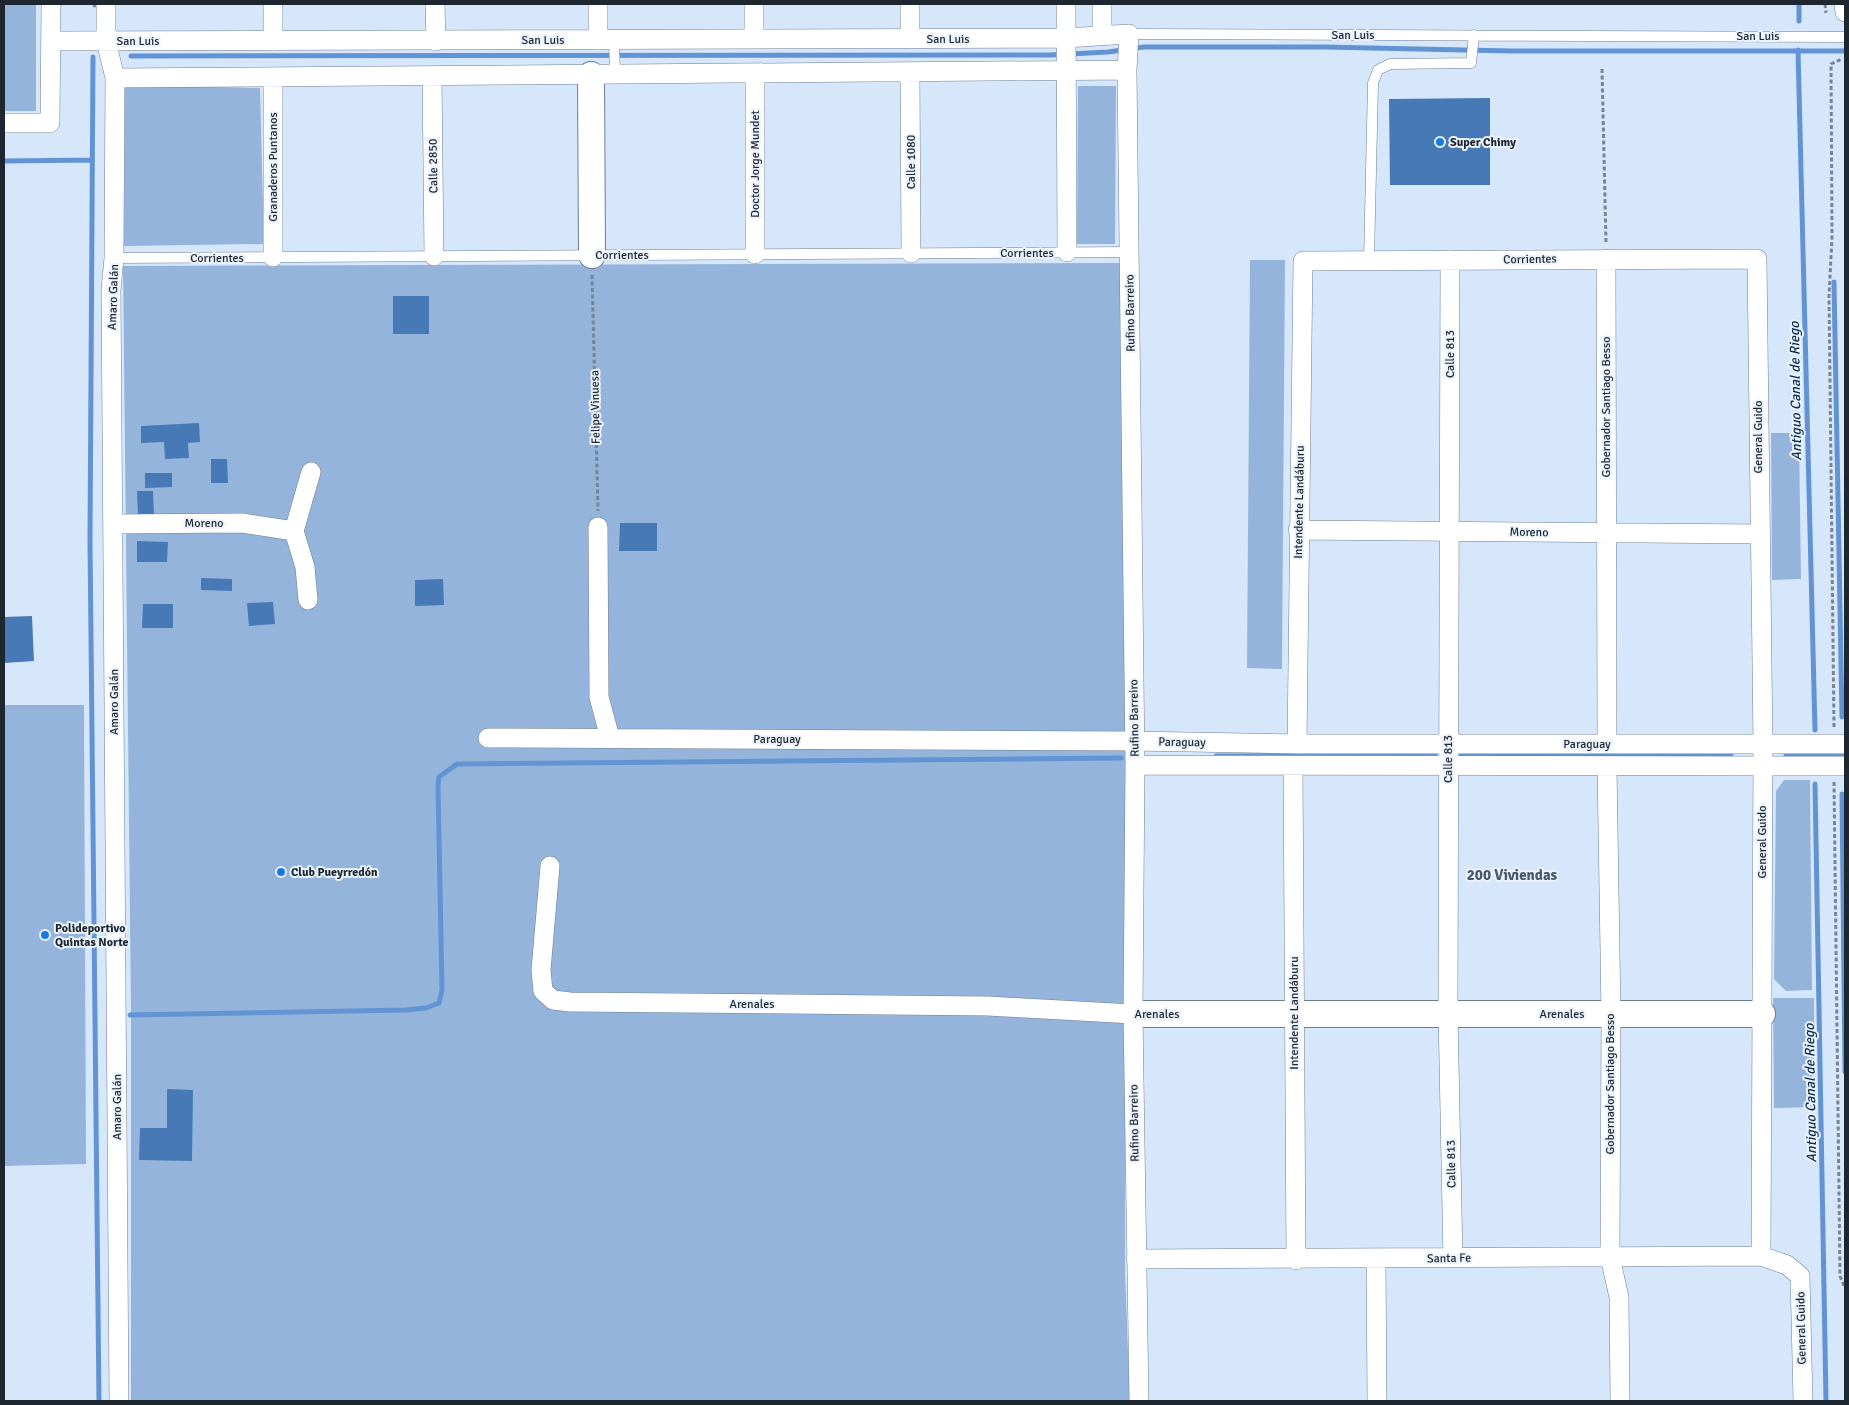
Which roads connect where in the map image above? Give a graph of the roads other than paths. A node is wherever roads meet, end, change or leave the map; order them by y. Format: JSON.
{"nodes":[{"id":1,"x":51,"y":4,"type":"edge"},
{"id":2,"x":106,"y":4,"type":"edge"},
{"id":3,"x":273,"y":4,"type":"edge"},
{"id":4,"x":435,"y":4,"type":"edge"},
{"id":5,"x":598,"y":4,"type":"edge"},
{"id":6,"x":754,"y":4,"type":"edge"},
{"id":7,"x":910,"y":4,"type":"edge"},
{"id":8,"x":1066,"y":4,"type":"edge"},
{"id":9,"x":1102,"y":4,"type":"edge"},
{"id":10,"x":1844,"y":4,"type":"edge"},
{"id":11,"x":1845,"y":12,"type":"edge"},
{"id":12,"x":1102,"y":34,"type":"junction"},
{"id":13,"x":1129,"y":34,"type":"junction"},
{"id":14,"x":1474,"y":35,"type":"junction"},
{"id":15,"x":1845,"y":36,"type":"edge"},
{"id":16,"x":754,"y":38,"type":"junction"},
{"id":17,"x":1066,"y":38,"type":"junction"},
{"id":18,"x":910,"y":39,"type":"junction"},
{"id":19,"x":606,"y":40,"type":"junction"},
{"id":20,"x":52,"y":41,"type":"junction"},
{"id":21,"x":106,"y":41,"type":"junction"},
{"id":22,"x":273,"y":41,"type":"junction"},
{"id":23,"x":436,"y":41,"type":"junction"},
{"id":24,"x":1065,"y":70,"type":"junction"},
{"id":25,"x":1127,"y":70,"type":"junction"},
{"id":26,"x":910,"y":72,"type":"junction"},
{"id":27,"x":755,"y":73,"type":"junction"},
{"id":28,"x":603,"y":75,"type":"junction"},
{"id":29,"x":432,"y":76,"type":"junction"},
{"id":30,"x":273,"y":77,"type":"junction"},
{"id":31,"x":116,"y":78,"type":"junction"},
{"id":32,"x":4,"y":123,"type":"edge"},
{"id":33,"x":1067,"y":252,"type":"junction"},
{"id":34,"x":1129,"y":252,"type":"junction"},
{"id":35,"x":912,"y":253,"type":"junction"},
{"id":36,"x":755,"y":254,"type":"junction"},
{"id":37,"x":592,"y":255,"type":"junction"},
{"id":38,"x":434,"y":256,"type":"junction"},
{"id":39,"x":273,"y":257,"type":"junction"},
{"id":40,"x":114,"y":258,"type":"junction"},
{"id":41,"x":1606,"y":259,"type":"junction"},
{"id":42,"x":1757,"y":259,"type":"joint"},
{"id":43,"x":1370,"y":260,"type":"junction"},
{"id":44,"x":1450,"y":260,"type":"junction"},
{"id":45,"x":1302,"y":261,"type":"joint"},
{"id":46,"x":311,"y":472,"type":"dead end"},
{"id":47,"x":113,"y":524,"type":"junction"},
{"id":48,"x":598,"y":527,"type":"road end"},
{"id":49,"x":1298,"y":530,"type":"junction"},
{"id":50,"x":1450,"y":531,"type":"junction"},
{"id":51,"x":294,"y":532,"type":"junction"},
{"id":52,"x":1606,"y":532,"type":"junction"},
{"id":53,"x":1759,"y":534,"type":"junction"},
{"id":54,"x":308,"y":600,"type":"dead end"},
{"id":55,"x":488,"y":738,"type":"dead end"},
{"id":56,"x":610,"y":738,"type":"junction"},
{"id":57,"x":1134,"y":741,"type":"junction"},
{"id":58,"x":1298,"y":744,"type":"junction"},
{"id":59,"x":1448,"y":744,"type":"junction"},
{"id":60,"x":1607,"y":744,"type":"junction"},
{"id":61,"x":1763,"y":744,"type":"junction"},
{"id":62,"x":1840,"y":744,"type":"edge"},
{"id":63,"x":1135,"y":765,"type":"junction"},
{"id":64,"x":1293,"y":766,"type":"junction"},
{"id":65,"x":1448,"y":766,"type":"junction"},
{"id":66,"x":1607,"y":766,"type":"junction"},
{"id":67,"x":1763,"y":766,"type":"junction"},
{"id":68,"x":1840,"y":766,"type":"edge"},
{"id":69,"x":550,"y":866,"type":"dead end"},
{"id":70,"x":1133,"y":1014,"type":"junction"},
{"id":71,"x":1294,"y":1014,"type":"junction"},
{"id":72,"x":1448,"y":1014,"type":"junction"},
{"id":73,"x":1611,"y":1014,"type":"junction"},
{"id":74,"x":1762,"y":1014,"type":"junction"},
{"id":75,"x":1761,"y":1256,"type":"junction"},
{"id":76,"x":1610,"y":1257,"type":"junction"},
{"id":77,"x":1453,"y":1258,"type":"junction"},
{"id":78,"x":1136,"y":1259,"type":"junction"},
{"id":79,"x":1376,"y":1259,"type":"junction"},
{"id":80,"x":1296,"y":1260,"type":"junction"},
{"id":81,"x":119,"y":1401,"type":"edge"},
{"id":82,"x":1139,"y":1401,"type":"edge"},
{"id":83,"x":1377,"y":1401,"type":"edge"},
{"id":84,"x":1620,"y":1401,"type":"edge"},
{"id":85,"x":1803,"y":1401,"type":"edge"}],
"edges":[{"from":1,"to":20,"type":"street"},
{"from":2,"to":21,"type":"street","name":"Amaro Galán"},
{"from":3,"to":22,"type":"street"},
{"from":4,"to":23,"type":"street"},
{"from":5,"to":19,"type":"street"},
{"from":6,"to":16,"type":"street"},
{"from":7,"to":18,"type":"street"},
{"from":8,"to":17,"type":"street"},
{"from":9,"to":12,"type":"street"},
{"from":10,"to":11,"type":"street"},
{"from":12,"to":13,"type":"street","name":"San Luis"},
{"from":12,"to":17,"type":"street","name":"San Luis"},
{"from":13,"to":14,"type":"lane","name":"San Luis"},
{"from":13,"to":25,"type":"street","name":"Rufino Barreiro"},
{"from":14,"to":15,"type":"lane","name":"San Luis"},
{"from":14,"to":43,"type":"lane"},
{"from":16,"to":18,"type":"street","name":"San Luis"},
{"from":16,"to":19,"type":"street","name":"San Luis"},
{"from":17,"to":18,"type":"street","name":"San Luis"},
{"from":17,"to":24,"type":"street"},
{"from":19,"to":23,"type":"street","name":"San Luis"},
{"from":19,"to":28,"type":"lane"},
{"from":20,"to":21,"type":"street","name":"San Luis"},
{"from":20,"to":32,"type":"street"},
{"from":21,"to":22,"type":"street","name":"San Luis"},
{"from":21,"to":31,"type":"street","name":"Amaro Galán"},
{"from":22,"to":23,"type":"street","name":"San Luis"},
{"from":24,"to":25,"type":"street"},
{"from":24,"to":26,"type":"street"},
{"from":24,"to":33,"type":"street"},
{"from":25,"to":34,"type":"street","name":"Rufino Barreiro"},
{"from":26,"to":27,"type":"street"},
{"from":26,"to":35,"type":"street","name":"Calle 1080"},
{"from":27,"to":28,"type":"street"},
{"from":27,"to":36,"type":"street","name":"Doctor Jorge Mundet"},
{"from":28,"to":29,"type":"street"},
{"from":28,"to":37,"type":"street"},
{"from":29,"to":30,"type":"street"},
{"from":29,"to":38,"type":"street","name":"Calle 2850"},
{"from":30,"to":31,"type":"street"},
{"from":30,"to":39,"type":"street","name":"Granaderos Puntanos"},
{"from":31,"to":40,"type":"street","name":"Amaro Galán"},
{"from":33,"to":34,"type":"lane","name":"Corrientes"},
{"from":33,"to":35,"type":"lane","name":"Corrientes"},
{"from":34,"to":57,"type":"street","name":"Rufino Barreiro"},
{"from":35,"to":36,"type":"lane","name":"Corrientes"},
{"from":36,"to":37,"type":"lane","name":"Corrientes"},
{"from":37,"to":38,"type":"lane","name":"Corrientes"},
{"from":38,"to":39,"type":"lane","name":"Corrientes"},
{"from":39,"to":40,"type":"lane","name":"Corrientes"},
{"from":40,"to":47,"type":"street","name":"Amaro Galán"},
{"from":41,"to":42,"type":"street","name":"Corrientes"},
{"from":41,"to":44,"type":"street","name":"Corrientes"},
{"from":41,"to":52,"type":"street","name":"Gobernador Santiago Besso"},
{"from":42,"to":53,"type":"street","name":"General Guido"},
{"from":43,"to":44,"type":"street","name":"Corrientes"},
{"from":43,"to":45,"type":"street","name":"Corrientes"},
{"from":44,"to":50,"type":"street","name":"Calle 813"},
{"from":45,"to":49,"type":"street","name":"Intendente Landáburu"},
{"from":46,"to":51,"type":"street"},
{"from":47,"to":51,"type":"street","name":"Moreno"},
{"from":47,"to":81,"type":"street","name":"Amaro Galán"},
{"from":48,"to":56,"type":"street"},
{"from":49,"to":50,"type":"street","name":"Moreno"},
{"from":49,"to":58,"type":"street","name":"Intendente Landáburu"},
{"from":50,"to":52,"type":"street","name":"Moreno"},
{"from":50,"to":59,"type":"street","name":"Calle 813"},
{"from":51,"to":54,"type":"street"},
{"from":52,"to":53,"type":"street","name":"Moreno"},
{"from":52,"to":60,"type":"street","name":"Gobernador Santiago Besso"},
{"from":53,"to":61,"type":"street","name":"General Guido"},
{"from":55,"to":56,"type":"street","name":"Paraguay"},
{"from":56,"to":57,"type":"street","name":"Paraguay"},
{"from":57,"to":58,"type":"street","name":"Paraguay"},
{"from":57,"to":63,"type":"street","name":"Rufino Barreiro"},
{"from":58,"to":59,"type":"street","name":"Paraguay"},
{"from":59,"to":60,"type":"street","name":"Paraguay"},
{"from":59,"to":65,"type":"street","name":"Calle 813"},
{"from":60,"to":61,"type":"street","name":"Paraguay"},
{"from":61,"to":62,"type":"street","name":"Paraguay"},
{"from":61,"to":67,"type":"street","name":"General Guido"},
{"from":63,"to":64,"type":"street","name":"Paraguay"},
{"from":63,"to":70,"type":"street","name":"Rufino Barreiro"},
{"from":64,"to":65,"type":"street","name":"Paraguay"},
{"from":64,"to":71,"type":"street","name":"Intendente Landáburu"},
{"from":65,"to":66,"type":"street","name":"Paraguay"},
{"from":65,"to":72,"type":"street","name":"Calle 813"},
{"from":66,"to":67,"type":"street","name":"Paraguay"},
{"from":66,"to":73,"type":"street","name":"Gobernador Santiago Besso"},
{"from":67,"to":68,"type":"street","name":"Paraguay"},
{"from":67,"to":74,"type":"street","name":"General Guido"},
{"from":69,"to":70,"type":"street","name":"Arenales"},
{"from":70,"to":71,"type":"street","name":"Arenales"},
{"from":70,"to":78,"type":"street","name":"Rufino Barreiro"},
{"from":71,"to":72,"type":"street","name":"Arenales"},
{"from":71,"to":80,"type":"street","name":"Intendente Landáburu"},
{"from":72,"to":73,"type":"street","name":"Arenales"},
{"from":72,"to":77,"type":"street","name":"Calle 813"},
{"from":73,"to":74,"type":"street","name":"Arenales"},
{"from":73,"to":76,"type":"street","name":"Gobernador Santiago Besso"},
{"from":74,"to":75,"type":"street","name":"General Guido"},
{"from":75,"to":76,"type":"street","name":"Santa Fe"},
{"from":75,"to":85,"type":"street","name":"General Guido"},
{"from":76,"to":77,"type":"street","name":"Santa Fe"},
{"from":76,"to":84,"type":"street","name":"Gobernador Santiago Besso"},
{"from":77,"to":79,"type":"street","name":"Santa Fe"},
{"from":78,"to":80,"type":"street","name":"Santa Fe"},
{"from":78,"to":82,"type":"street","name":"Rufino Barreiro"},
{"from":79,"to":80,"type":"street","name":"Santa Fe"},
{"from":79,"to":83,"type":"street"}]}
